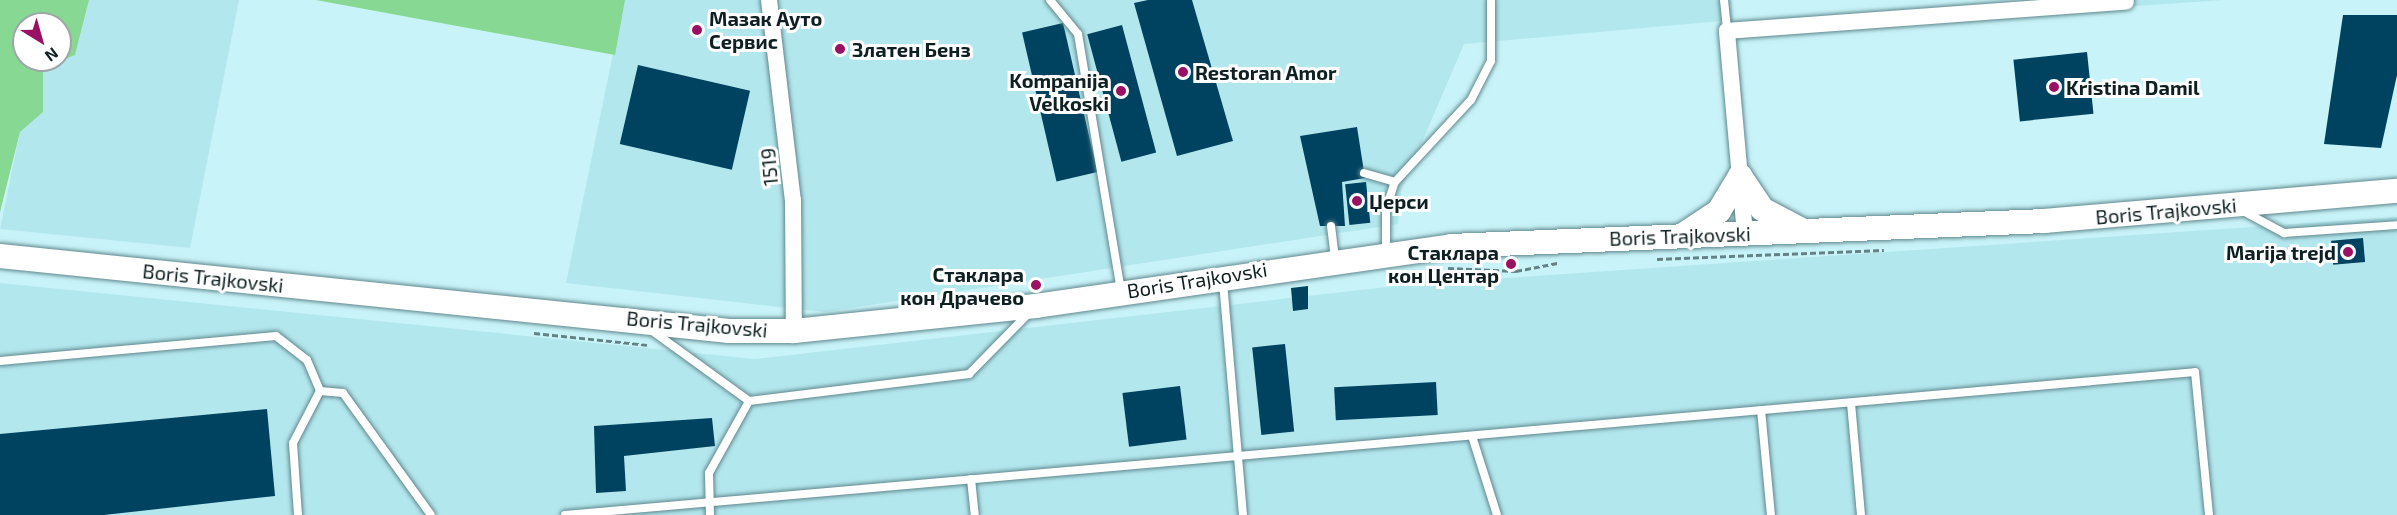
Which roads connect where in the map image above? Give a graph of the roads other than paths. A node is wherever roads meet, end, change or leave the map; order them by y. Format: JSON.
{"nodes":[{"id":1,"x":770,"y":0,"type":"edge"},
{"id":2,"x":1050,"y":0,"type":"edge"},
{"id":3,"x":1491,"y":0,"type":"edge"},
{"id":4,"x":1724,"y":0,"type":"edge"},
{"id":5,"x":2126,"y":2,"type":"dead end"},
{"id":6,"x":1727,"y":31,"type":"junction"},
{"id":7,"x":1364,"y":173,"type":"dead end"},
{"id":8,"x":1740,"y":176,"type":"junction"},
{"id":9,"x":1395,"y":182,"type":"junction"},
{"id":10,"x":2397,"y":192,"type":"edge"},
{"id":11,"x":2232,"y":205,"type":"junction"},
{"id":12,"x":2397,"y":225,"type":"edge"},
{"id":13,"x":1332,"y":226,"type":"dead end"},
{"id":14,"x":1808,"y":232,"type":"junction"},
{"id":15,"x":1745,"y":234,"type":"junction"},
{"id":16,"x":1681,"y":236,"type":"junction"},
{"id":17,"x":1386,"y":255,"type":"junction"},
{"id":18,"x":0,"y":256,"type":"edge"},
{"id":19,"x":1335,"y":262,"type":"junction"},
{"id":20,"x":1223,"y":275,"type":"junction"},
{"id":21,"x":1121,"y":292,"type":"junction"},
{"id":22,"x":1036,"y":306,"type":"junction"},
{"id":23,"x":634,"y":318,"type":"junction"},
{"id":24,"x":794,"y":331,"type":"junction"},
{"id":25,"x":0,"y":361,"type":"edge"},
{"id":26,"x":320,"y":391,"type":"junction"},
{"id":27,"x":749,"y":401,"type":"junction"},
{"id":28,"x":1851,"y":403,"type":"junction"},
{"id":29,"x":1761,"y":410,"type":"junction"},
{"id":30,"x":1472,"y":436,"type":"junction"},
{"id":31,"x":1238,"y":457,"type":"junction"},
{"id":32,"x":971,"y":479,"type":"junction"},
{"id":33,"x":709,"y":502,"type":"junction"},
{"id":34,"x":298,"y":515,"type":"edge"},
{"id":35,"x":432,"y":515,"type":"edge"},
{"id":36,"x":566,"y":515,"type":"edge"},
{"id":37,"x":710,"y":515,"type":"edge"},
{"id":38,"x":975,"y":515,"type":"edge"},
{"id":39,"x":1243,"y":515,"type":"edge"},
{"id":40,"x":1497,"y":515,"type":"edge"},
{"id":41,"x":1771,"y":515,"type":"edge"},
{"id":42,"x":1861,"y":515,"type":"edge"},
{"id":43,"x":2209,"y":515,"type":"edge"}],
"edges":[{"from":1,"to":24,"type":"street","name":"1519"},
{"from":2,"to":21,"type":"lane"},
{"from":3,"to":9,"type":"lane"},
{"from":4,"to":6,"type":"lane"},
{"from":5,"to":6,"type":"street"},
{"from":6,"to":8,"type":"street"},
{"from":7,"to":9,"type":"lane"},
{"from":8,"to":14,"type":"main road"},
{"from":8,"to":15,"type":"street"},
{"from":8,"to":16,"type":"main road"},
{"from":9,"to":17,"type":"lane"},
{"from":10,"to":11,"type":"main road","name":"Boris Trajkovski"},
{"from":11,"to":12,"type":"lane"},
{"from":11,"to":14,"type":"main road","name":"Boris Trajkovski"},
{"from":13,"to":19,"type":"lane"},
{"from":14,"to":15,"type":"main road","name":"Boris Trajkovski"},
{"from":15,"to":16,"type":"main road","name":"Boris Trajkovski"},
{"from":16,"to":17,"type":"main road","name":"Boris Trajkovski"},
{"from":17,"to":19,"type":"main road","name":"Boris Trajkovski"},
{"from":18,"to":23,"type":"main road","name":"Boris Trajkovski"},
{"from":19,"to":20,"type":"main road","name":"Boris Trajkovski"},
{"from":20,"to":21,"type":"main road","name":"Boris Trajkovski"},
{"from":20,"to":31,"type":"lane"},
{"from":21,"to":22,"type":"main road","name":"Boris Trajkovski"},
{"from":22,"to":24,"type":"main road","name":"Boris Trajkovski"},
{"from":22,"to":27,"type":"lane"},
{"from":23,"to":24,"type":"main road","name":"Boris Trajkovski"},
{"from":23,"to":27,"type":"lane"},
{"from":25,"to":26,"type":"lane"},
{"from":26,"to":34,"type":"lane"},
{"from":26,"to":35,"type":"lane"},
{"from":27,"to":33,"type":"lane"},
{"from":28,"to":29,"type":"lane"},
{"from":28,"to":42,"type":"lane"},
{"from":28,"to":43,"type":"lane"},
{"from":29,"to":30,"type":"lane"},
{"from":29,"to":41,"type":"lane"},
{"from":30,"to":31,"type":"lane"},
{"from":30,"to":40,"type":"lane"},
{"from":31,"to":32,"type":"lane"},
{"from":31,"to":39,"type":"lane"},
{"from":32,"to":33,"type":"lane"},
{"from":32,"to":38,"type":"lane"},
{"from":33,"to":36,"type":"lane"},
{"from":33,"to":37,"type":"lane"}]}
